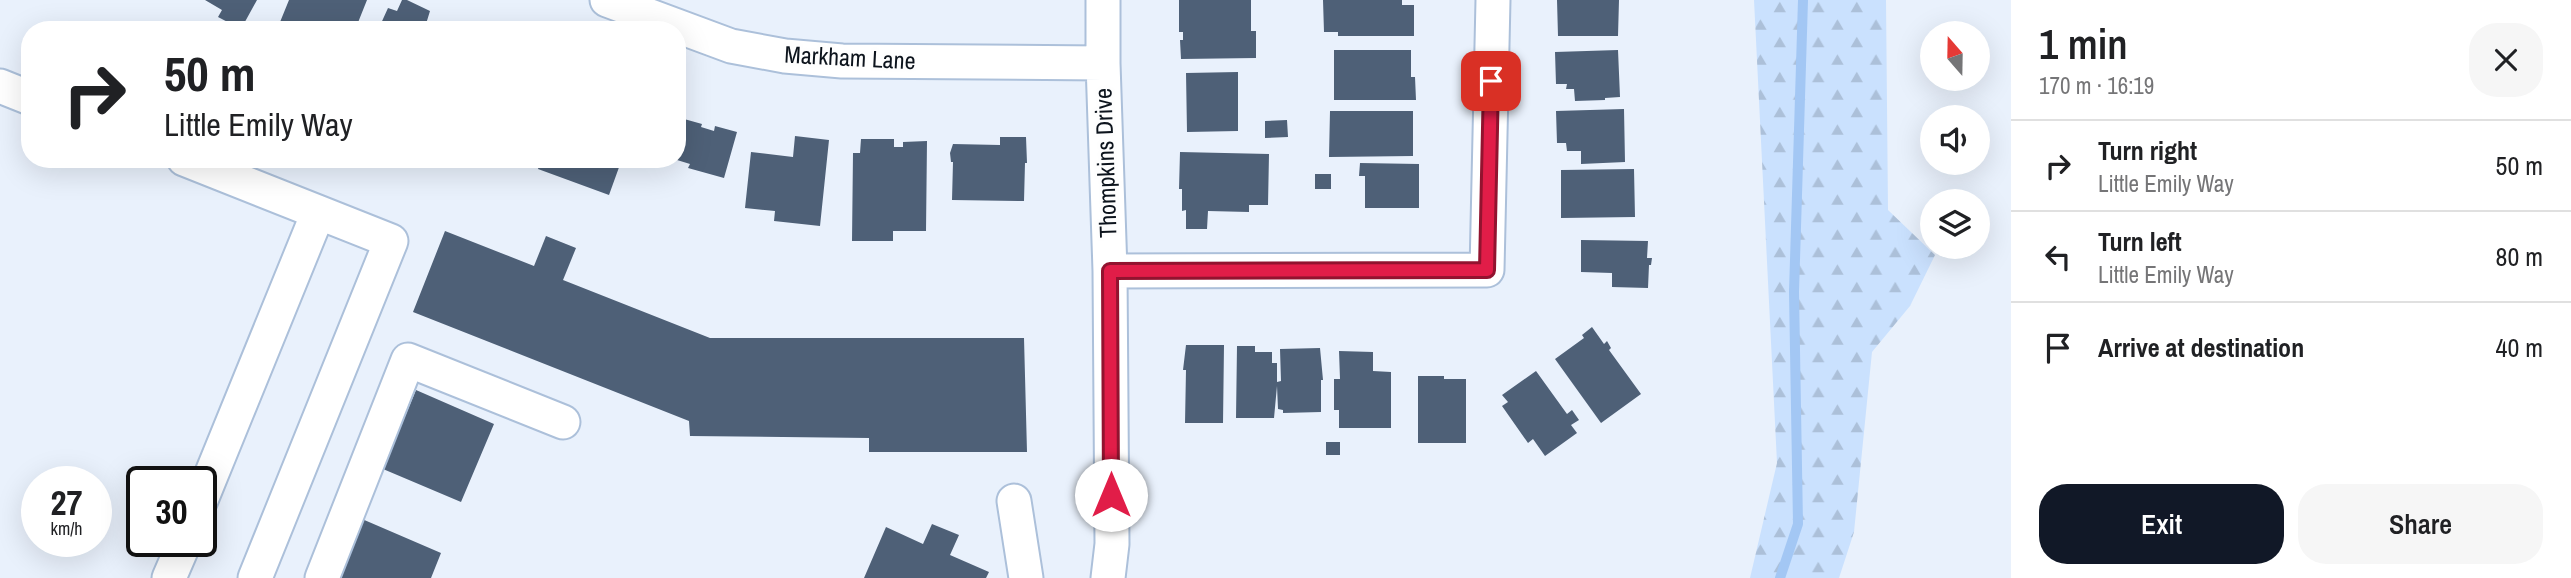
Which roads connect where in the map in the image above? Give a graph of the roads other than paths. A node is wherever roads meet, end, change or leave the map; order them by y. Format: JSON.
{"nodes":[{"id":1,"x":1103,"y":0,"type":"edge"},
{"id":2,"x":1493,"y":0,"type":"edge"},
{"id":3,"x":618,"y":2,"type":"edge"},
{"id":4,"x":667,"y":21,"type":"edge"},
{"id":5,"x":686,"y":28,"type":"edge"},
{"id":6,"x":1103,"y":62,"type":"junction"},
{"id":7,"x":0,"y":86,"type":"edge"},
{"id":8,"x":21,"y":94,"type":"edge"},
{"id":9,"x":206,"y":168,"type":"edge"},
{"id":10,"x":318,"y":213,"type":"junction"},
{"id":11,"x":1110,"y":271,"type":"junction"},
{"id":12,"x":563,"y":422,"type":"dead end"},
{"id":13,"x":215,"y":466,"type":"edge"},
{"id":14,"x":1014,"y":501,"type":"dead end"},
{"id":15,"x":178,"y":557,"type":"edge"},
{"id":16,"x":169,"y":578,"type":"edge"},
{"id":17,"x":255,"y":578,"type":"edge"},
{"id":18,"x":322,"y":578,"type":"edge"},
{"id":19,"x":1026,"y":578,"type":"edge"},
{"id":20,"x":1108,"y":578,"type":"edge"}],
"edges":[{"from":1,"to":6,"type":"street","name":"Thompkins Drive"},
{"from":2,"to":11,"type":"street"},
{"from":3,"to":4,"type":"street","name":"Markham Lane"},
{"from":5,"to":6,"type":"street","name":"Markham Lane"},
{"from":6,"to":11,"type":"street","name":"Thompkins Drive"},
{"from":7,"to":8,"type":"street"},
{"from":9,"to":10,"type":"street"},
{"from":10,"to":13,"type":"street"},
{"from":10,"to":17,"type":"street"},
{"from":11,"to":20,"type":"street","name":"Thompkins Drive"},
{"from":12,"to":18,"type":"street"},
{"from":14,"to":19,"type":"street"},
{"from":15,"to":16,"type":"street"}]}
